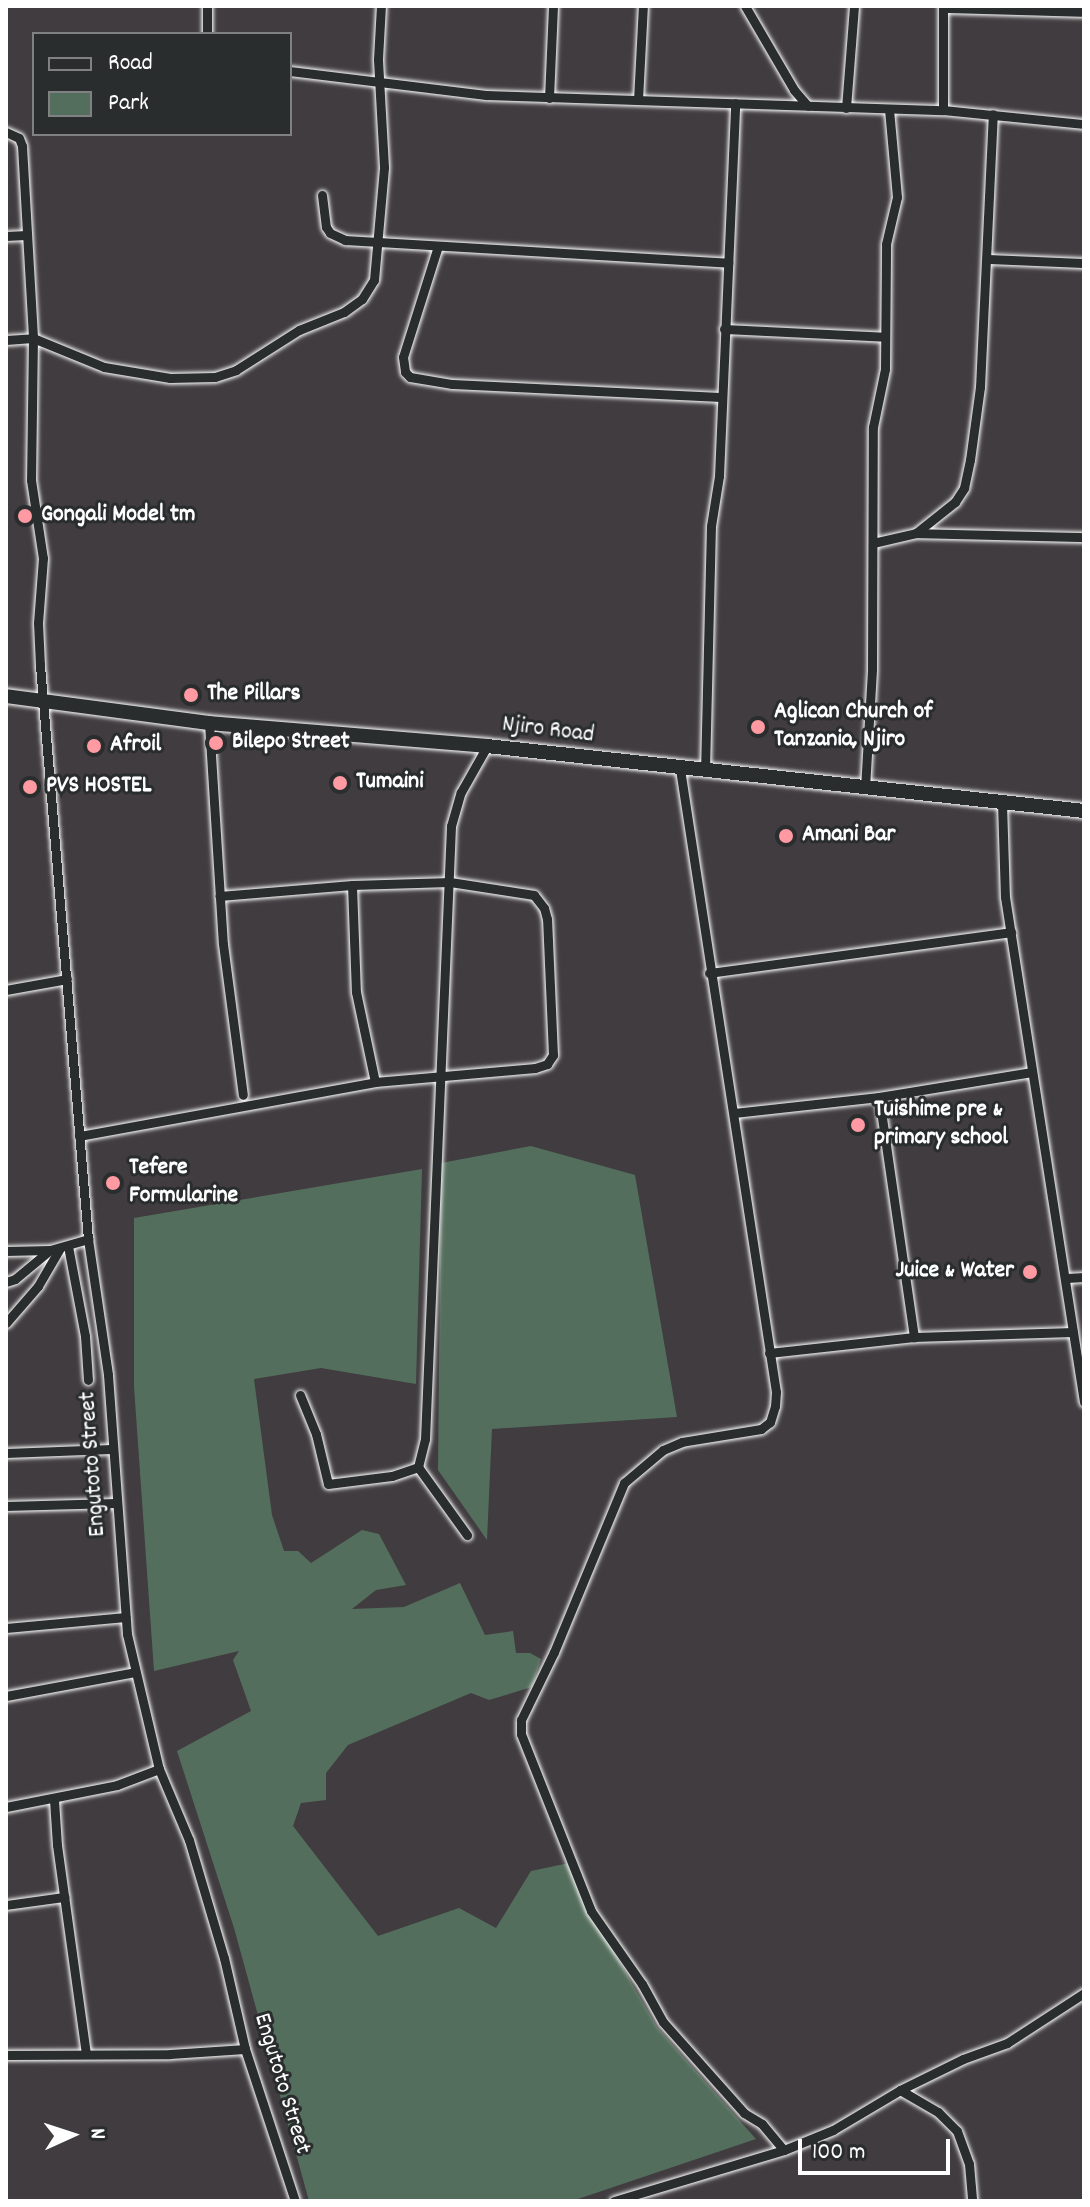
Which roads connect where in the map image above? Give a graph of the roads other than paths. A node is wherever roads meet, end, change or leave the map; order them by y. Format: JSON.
{"nodes":[{"id":1,"x":207,"y":6,"type":"edge"},
{"id":2,"x":381,"y":6,"type":"edge"},
{"id":3,"x":553,"y":6,"type":"edge"},
{"id":4,"x":643,"y":6,"type":"edge"},
{"id":5,"x":745,"y":6,"type":"edge"},
{"id":6,"x":854,"y":6,"type":"edge"},
{"id":7,"x":943,"y":7,"type":"edge"},
{"id":8,"x":1066,"y":9,"type":"edge"},
{"id":9,"x":1084,"y":12,"type":"edge"},
{"id":10,"x":207,"y":32,"type":"edge"},
{"id":11,"x":292,"y":71,"type":"edge"},
{"id":12,"x":380,"y":80,"type":"junction"},
{"id":13,"x":549,"y":98,"type":"junction"},
{"id":14,"x":638,"y":100,"type":"junction"},
{"id":15,"x":735,"y":103,"type":"junction"},
{"id":16,"x":808,"y":106,"type":"junction"},
{"id":17,"x":846,"y":108,"type":"junction"},
{"id":18,"x":889,"y":109,"type":"junction"},
{"id":19,"x":943,"y":110,"type":"junction"},
{"id":20,"x":993,"y":114,"type":"junction"},
{"id":21,"x":1084,"y":124,"type":"edge"},
{"id":22,"x":6,"y":132,"type":"edge"},
{"id":23,"x":322,"y":195,"type":"dead end"},
{"id":24,"x":26,"y":235,"type":"junction"},
{"id":25,"x":6,"y":236,"type":"edge"},
{"id":26,"x":378,"y":243,"type":"junction"},
{"id":27,"x":438,"y":246,"type":"junction"},
{"id":28,"x":987,"y":259,"type":"junction"},
{"id":29,"x":728,"y":263,"type":"junction"},
{"id":30,"x":1084,"y":263,"type":"edge"},
{"id":31,"x":724,"y":329,"type":"junction"},
{"id":32,"x":885,"y":337,"type":"junction"},
{"id":33,"x":33,"y":338,"type":"junction"},
{"id":34,"x":6,"y":340,"type":"edge"},
{"id":35,"x":721,"y":397,"type":"junction"},
{"id":36,"x":916,"y":533,"type":"junction"},
{"id":37,"x":1084,"y":537,"type":"edge"},
{"id":38,"x":873,"y":543,"type":"junction"},
{"id":39,"x":6,"y":696,"type":"edge"},
{"id":40,"x":43,"y":702,"type":"junction"},
{"id":41,"x":209,"y":723,"type":"junction"},
{"id":42,"x":487,"y":746,"type":"junction"},
{"id":43,"x":680,"y":769,"type":"junction"},
{"id":44,"x":705,"y":771,"type":"junction"},
{"id":45,"x":865,"y":788,"type":"junction"},
{"id":46,"x":1002,"y":803,"type":"junction"},
{"id":47,"x":1084,"y":811,"type":"edge"},
{"id":48,"x":450,"y":882,"type":"junction"},
{"id":49,"x":352,"y":885,"type":"junction"},
{"id":50,"x":219,"y":896,"type":"junction"},
{"id":51,"x":1011,"y":932,"type":"junction"},
{"id":52,"x":709,"y":973,"type":"junction"},
{"id":53,"x":67,"y":979,"type":"junction"},
{"id":54,"x":6,"y":990,"type":"edge"},
{"id":55,"x":1032,"y":1072,"type":"junction"},
{"id":56,"x":441,"y":1077,"type":"junction"},
{"id":57,"x":375,"y":1082,"type":"junction"},
{"id":58,"x":243,"y":1095,"type":"dead end"},
{"id":59,"x":879,"y":1097,"type":"junction"},
{"id":60,"x":734,"y":1113,"type":"junction"},
{"id":61,"x":79,"y":1136,"type":"junction"},
{"id":62,"x":88,"y":1239,"type":"junction"},
{"id":63,"x":59,"y":1248,"type":"junction"},
{"id":64,"x":6,"y":1251,"type":"edge"},
{"id":65,"x":1084,"y":1277,"type":"edge"},
{"id":66,"x":1067,"y":1278,"type":"junction"},
{"id":67,"x":6,"y":1282,"type":"edge"},
{"id":68,"x":6,"y":1323,"type":"edge"},
{"id":69,"x":1084,"y":1324,"type":"edge"},
{"id":70,"x":1073,"y":1328,"type":"junction"},
{"id":71,"x":914,"y":1337,"type":"junction"},
{"id":72,"x":769,"y":1353,"type":"junction"},
{"id":73,"x":88,"y":1380,"type":"dead end"},
{"id":74,"x":300,"y":1395,"type":"dead end"},
{"id":75,"x":1084,"y":1402,"type":"edge"},
{"id":76,"x":111,"y":1449,"type":"junction"},
{"id":77,"x":6,"y":1453,"type":"edge"},
{"id":78,"x":418,"y":1467,"type":"junction"},
{"id":79,"x":115,"y":1503,"type":"junction"},
{"id":80,"x":6,"y":1506,"type":"edge"},
{"id":81,"x":467,"y":1535,"type":"dead end"},
{"id":82,"x":125,"y":1617,"type":"junction"},
{"id":83,"x":6,"y":1628,"type":"edge"},
{"id":84,"x":135,"y":1672,"type":"junction"},
{"id":85,"x":6,"y":1696,"type":"edge"},
{"id":86,"x":159,"y":1769,"type":"junction"},
{"id":87,"x":54,"y":1800,"type":"junction"},
{"id":88,"x":6,"y":1807,"type":"edge"},
{"id":89,"x":64,"y":1897,"type":"junction"},
{"id":90,"x":6,"y":1905,"type":"edge"},
{"id":91,"x":1084,"y":1993,"type":"edge"},
{"id":92,"x":245,"y":2049,"type":"junction"},
{"id":93,"x":86,"y":2053,"type":"junction"},
{"id":94,"x":6,"y":2055,"type":"edge"},
{"id":95,"x":900,"y":2090,"type":"junction"},
{"id":96,"x":784,"y":2150,"type":"junction"},
{"id":97,"x":295,"y":2201,"type":"edge"},
{"id":98,"x":614,"y":2201,"type":"edge"},
{"id":99,"x":972,"y":2201,"type":"edge"}],
"edges":[{"from":1,"to":10,"type":"street"},
{"from":2,"to":12,"type":"street"},
{"from":3,"to":13,"type":"street"},
{"from":4,"to":14,"type":"street"},
{"from":5,"to":16,"type":"street"},
{"from":6,"to":17,"type":"street"},
{"from":7,"to":8,"type":"street"},
{"from":7,"to":19,"type":"street"},
{"from":8,"to":9,"type":"street"},
{"from":11,"to":12,"type":"street"},
{"from":12,"to":13,"type":"street"},
{"from":12,"to":26,"type":"street"},
{"from":13,"to":14,"type":"street"},
{"from":14,"to":15,"type":"street"},
{"from":15,"to":16,"type":"street"},
{"from":15,"to":29,"type":"street"},
{"from":16,"to":17,"type":"street"},
{"from":17,"to":18,"type":"street"},
{"from":18,"to":19,"type":"street"},
{"from":18,"to":32,"type":"street"},
{"from":19,"to":20,"type":"street"},
{"from":20,"to":21,"type":"street"},
{"from":20,"to":28,"type":"street"},
{"from":22,"to":24,"type":"street","name":"Engutoto Street"},
{"from":23,"to":26,"type":"street"},
{"from":24,"to":25,"type":"street"},
{"from":24,"to":33,"type":"street","name":"Engutoto Street"},
{"from":26,"to":27,"type":"street"},
{"from":26,"to":33,"type":"street"},
{"from":27,"to":29,"type":"street"},
{"from":27,"to":35,"type":"street"},
{"from":28,"to":30,"type":"street"},
{"from":28,"to":36,"type":"street"},
{"from":29,"to":31,"type":"street"},
{"from":31,"to":32,"type":"street"},
{"from":31,"to":35,"type":"street"},
{"from":32,"to":38,"type":"street"},
{"from":33,"to":34,"type":"street"},
{"from":33,"to":40,"type":"street","name":"Engutoto Street"},
{"from":35,"to":44,"type":"street"},
{"from":36,"to":37,"type":"street"},
{"from":36,"to":38,"type":"street"},
{"from":38,"to":45,"type":"street"},
{"from":39,"to":40,"type":"street","name":"Njiro Road"},
{"from":40,"to":41,"type":"street","name":"Njiro Road"},
{"from":40,"to":53,"type":"street","name":"Engutoto Street"},
{"from":41,"to":42,"type":"street","name":"Njiro Road"},
{"from":41,"to":50,"type":"street"},
{"from":42,"to":43,"type":"street","name":"Njiro Road"},
{"from":42,"to":48,"type":"street"},
{"from":43,"to":44,"type":"street","name":"Njiro Road"},
{"from":43,"to":52,"type":"street"},
{"from":44,"to":45,"type":"street","name":"Njiro Road"},
{"from":45,"to":46,"type":"street","name":"Njiro Road"},
{"from":46,"to":47,"type":"street","name":"Njiro Road"},
{"from":46,"to":51,"type":"street"},
{"from":48,"to":49,"type":"street"},
{"from":48,"to":56,"type":"street"},
{"from":48,"to":56,"type":"street"},
{"from":49,"to":50,"type":"street"},
{"from":49,"to":57,"type":"street"},
{"from":50,"to":58,"type":"street"},
{"from":51,"to":52,"type":"street"},
{"from":51,"to":55,"type":"street"},
{"from":52,"to":60,"type":"street"},
{"from":53,"to":54,"type":"street"},
{"from":53,"to":61,"type":"street","name":"Engutoto Street"},
{"from":55,"to":59,"type":"street"},
{"from":55,"to":66,"type":"street"},
{"from":56,"to":57,"type":"street"},
{"from":56,"to":78,"type":"street"},
{"from":57,"to":61,"type":"street"},
{"from":59,"to":60,"type":"street"},
{"from":59,"to":71,"type":"street"},
{"from":60,"to":72,"type":"street"},
{"from":61,"to":62,"type":"street","name":"Engutoto Street"},
{"from":62,"to":63,"type":"street"},
{"from":62,"to":76,"type":"street","name":"Engutoto Street"},
{"from":63,"to":64,"type":"street"},
{"from":63,"to":67,"type":"street"},
{"from":63,"to":68,"type":"street"},
{"from":63,"to":73,"type":"street"},
{"from":65,"to":66,"type":"street"},
{"from":66,"to":70,"type":"street"},
{"from":69,"to":70,"type":"street"},
{"from":70,"to":71,"type":"street"},
{"from":70,"to":75,"type":"street"},
{"from":71,"to":72,"type":"street"},
{"from":72,"to":96,"type":"street"},
{"from":74,"to":78,"type":"street"},
{"from":76,"to":77,"type":"street"},
{"from":76,"to":79,"type":"street","name":"Engutoto Street"},
{"from":78,"to":81,"type":"street"},
{"from":79,"to":80,"type":"street"},
{"from":79,"to":82,"type":"street","name":"Engutoto Street"},
{"from":82,"to":83,"type":"street"},
{"from":82,"to":84,"type":"street","name":"Engutoto Street"},
{"from":84,"to":85,"type":"street"},
{"from":84,"to":86,"type":"street","name":"Engutoto Street"},
{"from":86,"to":87,"type":"street"},
{"from":86,"to":92,"type":"street","name":"Engutoto Street"},
{"from":87,"to":88,"type":"street"},
{"from":87,"to":89,"type":"street"},
{"from":89,"to":90,"type":"street"},
{"from":89,"to":93,"type":"street"},
{"from":91,"to":95,"type":"street"},
{"from":92,"to":93,"type":"street"},
{"from":92,"to":97,"type":"street","name":"Engutoto Street"},
{"from":93,"to":94,"type":"street"},
{"from":95,"to":96,"type":"street"},
{"from":95,"to":99,"type":"street"},
{"from":96,"to":98,"type":"street"}]}
